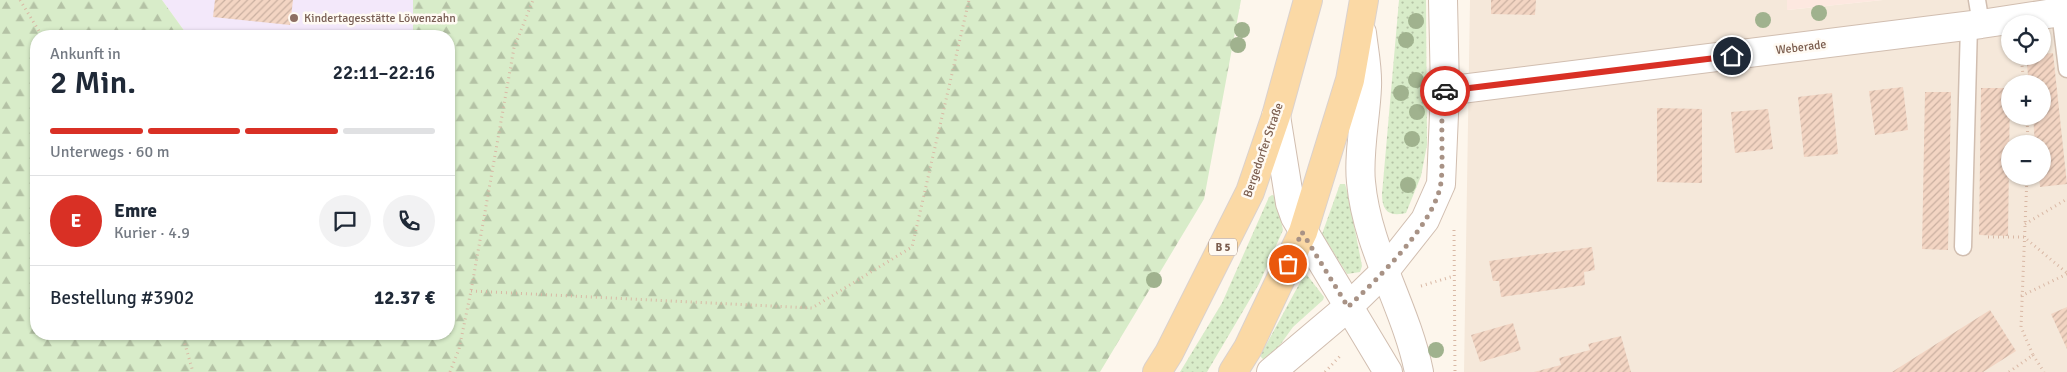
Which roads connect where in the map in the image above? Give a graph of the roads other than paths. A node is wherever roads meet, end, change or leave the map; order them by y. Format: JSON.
{"nodes":[{"id":1,"x":1308,"y":0,"type":"edge"},
{"id":2,"x":1443,"y":0,"type":"edge"},
{"id":3,"x":1363,"y":10,"type":"edge"},
{"id":4,"x":2063,"y":12,"type":"edge"},
{"id":5,"x":1976,"y":16,"type":"edge"},
{"id":6,"x":2067,"y":63,"type":"edge"},
{"id":7,"x":1444,"y":91,"type":"junction"},
{"id":8,"x":1276,"y":116,"type":"junction"},
{"id":9,"x":1302,"y":232,"type":"junction"},
{"id":10,"x":1963,"y":242,"type":"road end"},
{"id":11,"x":1384,"y":272,"type":"junction"},
{"id":12,"x":1348,"y":307,"type":"junction"},
{"id":13,"x":1157,"y":372,"type":"edge"},
{"id":14,"x":1233,"y":372,"type":"edge"},
{"id":15,"x":1271,"y":372,"type":"edge"},
{"id":16,"x":1388,"y":372,"type":"edge"},
{"id":17,"x":1419,"y":372,"type":"edge"}],
"edges":[{"from":1,"to":8,"type":"main road","name":"Bergedorfer Straße","number":"B 5"},
{"from":2,"to":7,"type":"street"},
{"from":3,"to":9,"type":"main road"},
{"from":3,"to":11,"type":"street"},
{"from":4,"to":5,"type":"street","name":"Weberade"},
{"from":4,"to":6,"type":"lane"},
{"from":5,"to":7,"type":"street","name":"Weberade"},
{"from":5,"to":10,"type":"lane"},
{"from":7,"to":11,"type":"street"},
{"from":8,"to":9,"type":"street","number":"B 5"},
{"from":8,"to":13,"type":"main road","name":"Bergedorfer Straße","number":"B 5"},
{"from":9,"to":12,"type":"street"},
{"from":9,"to":14,"type":"main road"},
{"from":11,"to":12,"type":"street"},
{"from":11,"to":17,"type":"street"},
{"from":12,"to":15,"type":"street"},
{"from":12,"to":16,"type":"street"}]}
